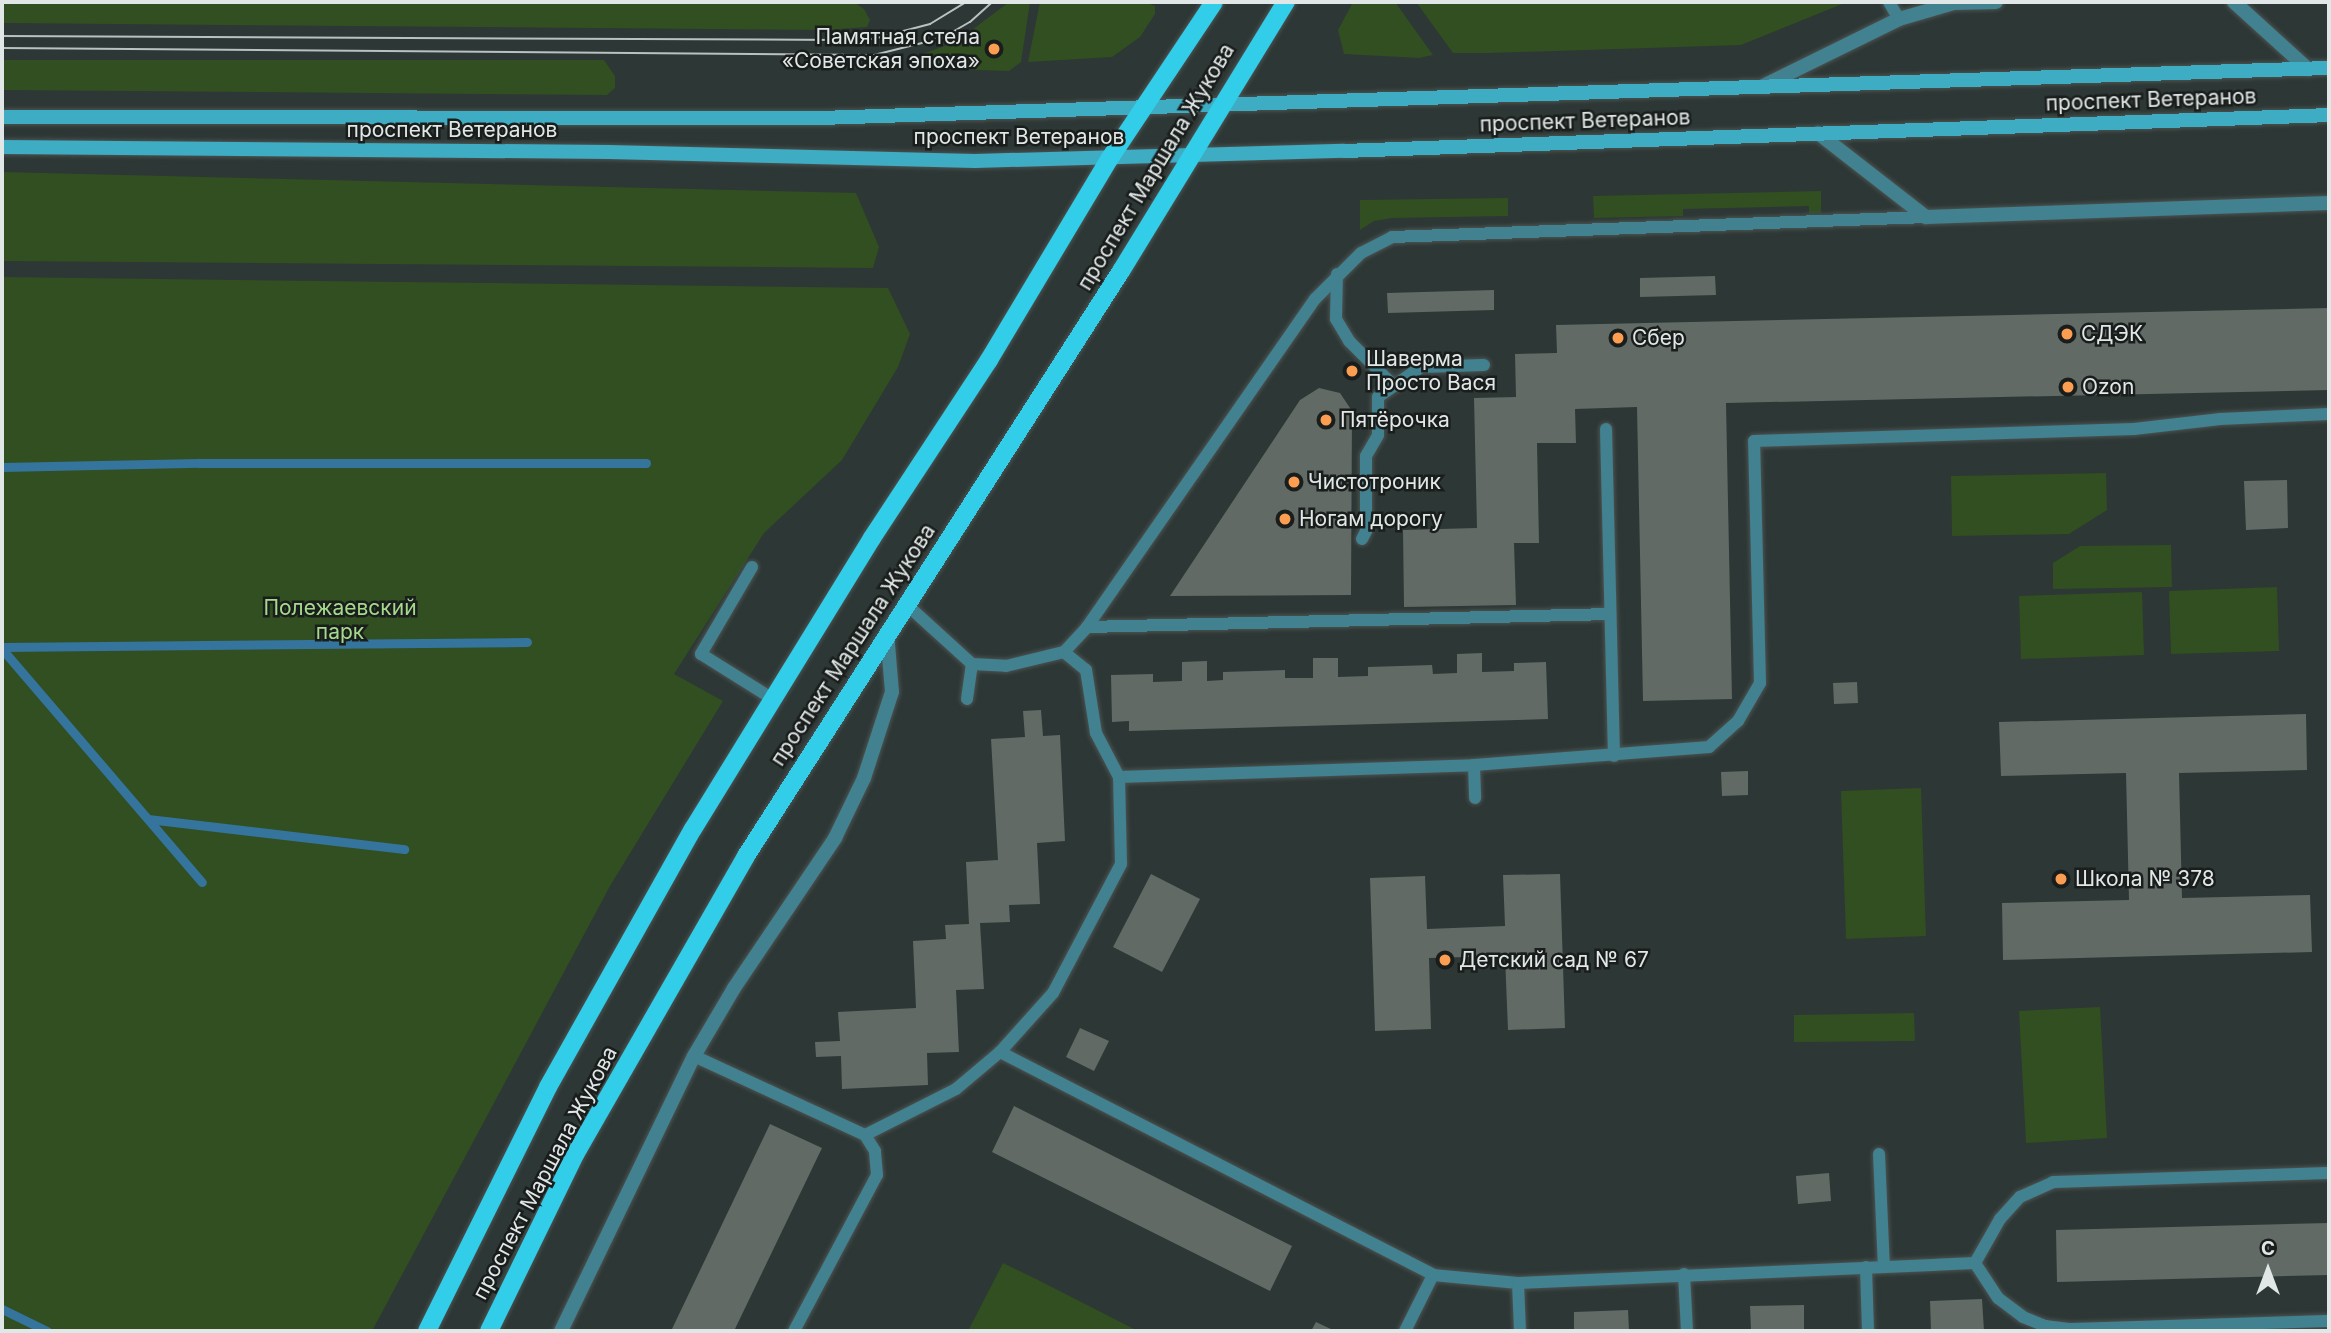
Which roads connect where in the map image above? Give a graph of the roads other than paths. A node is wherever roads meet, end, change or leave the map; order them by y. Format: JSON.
{"nodes":[{"id":1,"x":1214,"y":2,"type":"edge"},
{"id":2,"x":1286,"y":2,"type":"edge"},
{"id":3,"x":1889,"y":2,"type":"edge"},
{"id":4,"x":1954,"y":2,"type":"edge"},
{"id":5,"x":1996,"y":2,"type":"edge"},
{"id":6,"x":2234,"y":2,"type":"edge"},
{"id":7,"x":1899,"y":19,"type":"junction"},
{"id":8,"x":2329,"y":68,"type":"edge"},
{"id":9,"x":2308,"y":69,"type":"junction"},
{"id":10,"x":1763,"y":86,"type":"junction"},
{"id":11,"x":1220,"y":106,"type":"junction"},
{"id":12,"x":1142,"y":109,"type":"junction"},
{"id":13,"x":2329,"y":115,"type":"edge"},
{"id":14,"x":2,"y":117,"type":"edge"},
{"id":15,"x":1818,"y":133,"type":"junction"},
{"id":16,"x":2,"y":147,"type":"edge"},
{"id":17,"x":1193,"y":156,"type":"junction"},
{"id":18,"x":1110,"y":158,"type":"junction"},
{"id":19,"x":2329,"y":203,"type":"edge"},
{"id":20,"x":1926,"y":217,"type":"junction"},
{"id":21,"x":1337,"y":274,"type":"junction"},
{"id":22,"x":1484,"y":365,"type":"dead end"},
{"id":23,"x":1394,"y":386,"type":"junction"},
{"id":24,"x":2329,"y":415,"type":"edge"},
{"id":25,"x":1606,"y":429,"type":"dead end"},
{"id":26,"x":1362,"y":540,"type":"dead end"},
{"id":27,"x":752,"y":567,"type":"dead end"},
{"id":28,"x":906,"y":604,"type":"junction"},
{"id":29,"x":1611,"y":614,"type":"junction"},
{"id":30,"x":1087,"y":627,"type":"junction"},
{"id":31,"x":887,"y":633,"type":"junction"},
{"id":32,"x":1064,"y":652,"type":"junction"},
{"id":33,"x":972,"y":664,"type":"junction"},
{"id":34,"x":773,"y":699,"type":"junction"},
{"id":35,"x":967,"y":699,"type":"dead end"},
{"id":36,"x":1614,"y":756,"type":"junction"},
{"id":37,"x":1474,"y":765,"type":"junction"},
{"id":38,"x":1119,"y":777,"type":"junction"},
{"id":39,"x":1475,"y":797,"type":"dead end"},
{"id":40,"x":1000,"y":1052,"type":"junction"},
{"id":41,"x":694,"y":1056,"type":"junction"},
{"id":42,"x":865,"y":1135,"type":"junction"},
{"id":43,"x":1879,"y":1154,"type":"dead end"},
{"id":44,"x":2329,"y":1174,"type":"edge"},
{"id":45,"x":1975,"y":1263,"type":"junction"},
{"id":46,"x":1884,"y":1266,"type":"junction"},
{"id":47,"x":1866,"y":1268,"type":"junction"},
{"id":48,"x":1684,"y":1274,"type":"junction"},
{"id":49,"x":1433,"y":1275,"type":"junction"},
{"id":50,"x":1518,"y":1283,"type":"junction"},
{"id":51,"x":2329,"y":1321,"type":"edge"},
{"id":52,"x":800,"y":1329,"type":"edge"},
{"id":53,"x":427,"y":1331,"type":"edge"},
{"id":54,"x":489,"y":1331,"type":"edge"},
{"id":55,"x":561,"y":1331,"type":"edge"},
{"id":56,"x":1405,"y":1331,"type":"edge"},
{"id":57,"x":1520,"y":1331,"type":"edge"},
{"id":58,"x":1687,"y":1331,"type":"edge"},
{"id":59,"x":1868,"y":1331,"type":"edge"}],
"edges":[{"from":1,"to":12,"type":"main road","name":"проспект Маршала Жукова"},
{"from":2,"to":11,"type":"main road","name":"проспект Маршала Жукова"},
{"from":3,"to":7,"type":"lane"},
{"from":4,"to":5,"type":"street"},
{"from":4,"to":7,"type":"street"},
{"from":6,"to":9,"type":"street"},
{"from":7,"to":10,"type":"street"},
{"from":8,"to":9,"type":"main road","name":"проспект Ветеранов"},
{"from":9,"to":10,"type":"main road","name":"проспект Ветеранов"},
{"from":10,"to":11,"type":"main road","name":"проспект Ветеранов"},
{"from":11,"to":12,"type":"main road","name":"проспект Ветеранов"},
{"from":11,"to":17,"type":"main road","name":"проспект Маршала Жукова"},
{"from":12,"to":14,"type":"main road","name":"проспект Ветеранов"},
{"from":12,"to":18,"type":"main road","name":"проспект Маршала Жукова"},
{"from":13,"to":15,"type":"main road","name":"проспект Ветеранов"},
{"from":15,"to":17,"type":"main road","name":"проспект Ветеранов"},
{"from":15,"to":20,"type":"street"},
{"from":16,"to":18,"type":"main road","name":"проспект Ветеранов"},
{"from":17,"to":18,"type":"main road","name":"проспект Ветеранов"},
{"from":17,"to":28,"type":"main road","name":"проспект Маршала Жукова"},
{"from":18,"to":34,"type":"main road","name":"проспект Маршала Жукова"},
{"from":19,"to":20,"type":"street"},
{"from":20,"to":21,"type":"lane"},
{"from":21,"to":23,"type":"lane"},
{"from":21,"to":30,"type":"lane"},
{"from":22,"to":23,"type":"lane"},
{"from":23,"to":26,"type":"lane"},
{"from":24,"to":36,"type":"lane"},
{"from":25,"to":29,"type":"lane"},
{"from":27,"to":34,"type":"lane"},
{"from":28,"to":31,"type":"main road","name":"проспект Маршала Жукова"},
{"from":28,"to":33,"type":"lane"},
{"from":29,"to":30,"type":"lane"},
{"from":29,"to":36,"type":"lane"},
{"from":30,"to":32,"type":"lane"},
{"from":31,"to":41,"type":"street"},
{"from":31,"to":54,"type":"main road","name":"проспект Маршала Жукова"},
{"from":32,"to":33,"type":"lane"},
{"from":32,"to":38,"type":"lane"},
{"from":33,"to":35,"type":"lane"},
{"from":34,"to":53,"type":"main road","name":"проспект Маршала Жукова"},
{"from":36,"to":37,"type":"lane"},
{"from":37,"to":38,"type":"lane"},
{"from":37,"to":39,"type":"lane"},
{"from":38,"to":40,"type":"lane"},
{"from":40,"to":42,"type":"lane"},
{"from":40,"to":49,"type":"lane"},
{"from":41,"to":42,"type":"lane"},
{"from":41,"to":55,"type":"street"},
{"from":42,"to":52,"type":"lane"},
{"from":43,"to":46,"type":"lane"},
{"from":44,"to":45,"type":"lane"},
{"from":45,"to":46,"type":"lane"},
{"from":45,"to":51,"type":"lane"},
{"from":46,"to":47,"type":"lane"},
{"from":47,"to":48,"type":"lane"},
{"from":47,"to":59,"type":"lane"},
{"from":48,"to":50,"type":"lane"},
{"from":48,"to":58,"type":"lane"},
{"from":49,"to":50,"type":"lane"},
{"from":49,"to":56,"type":"lane"},
{"from":50,"to":57,"type":"lane"}]}
